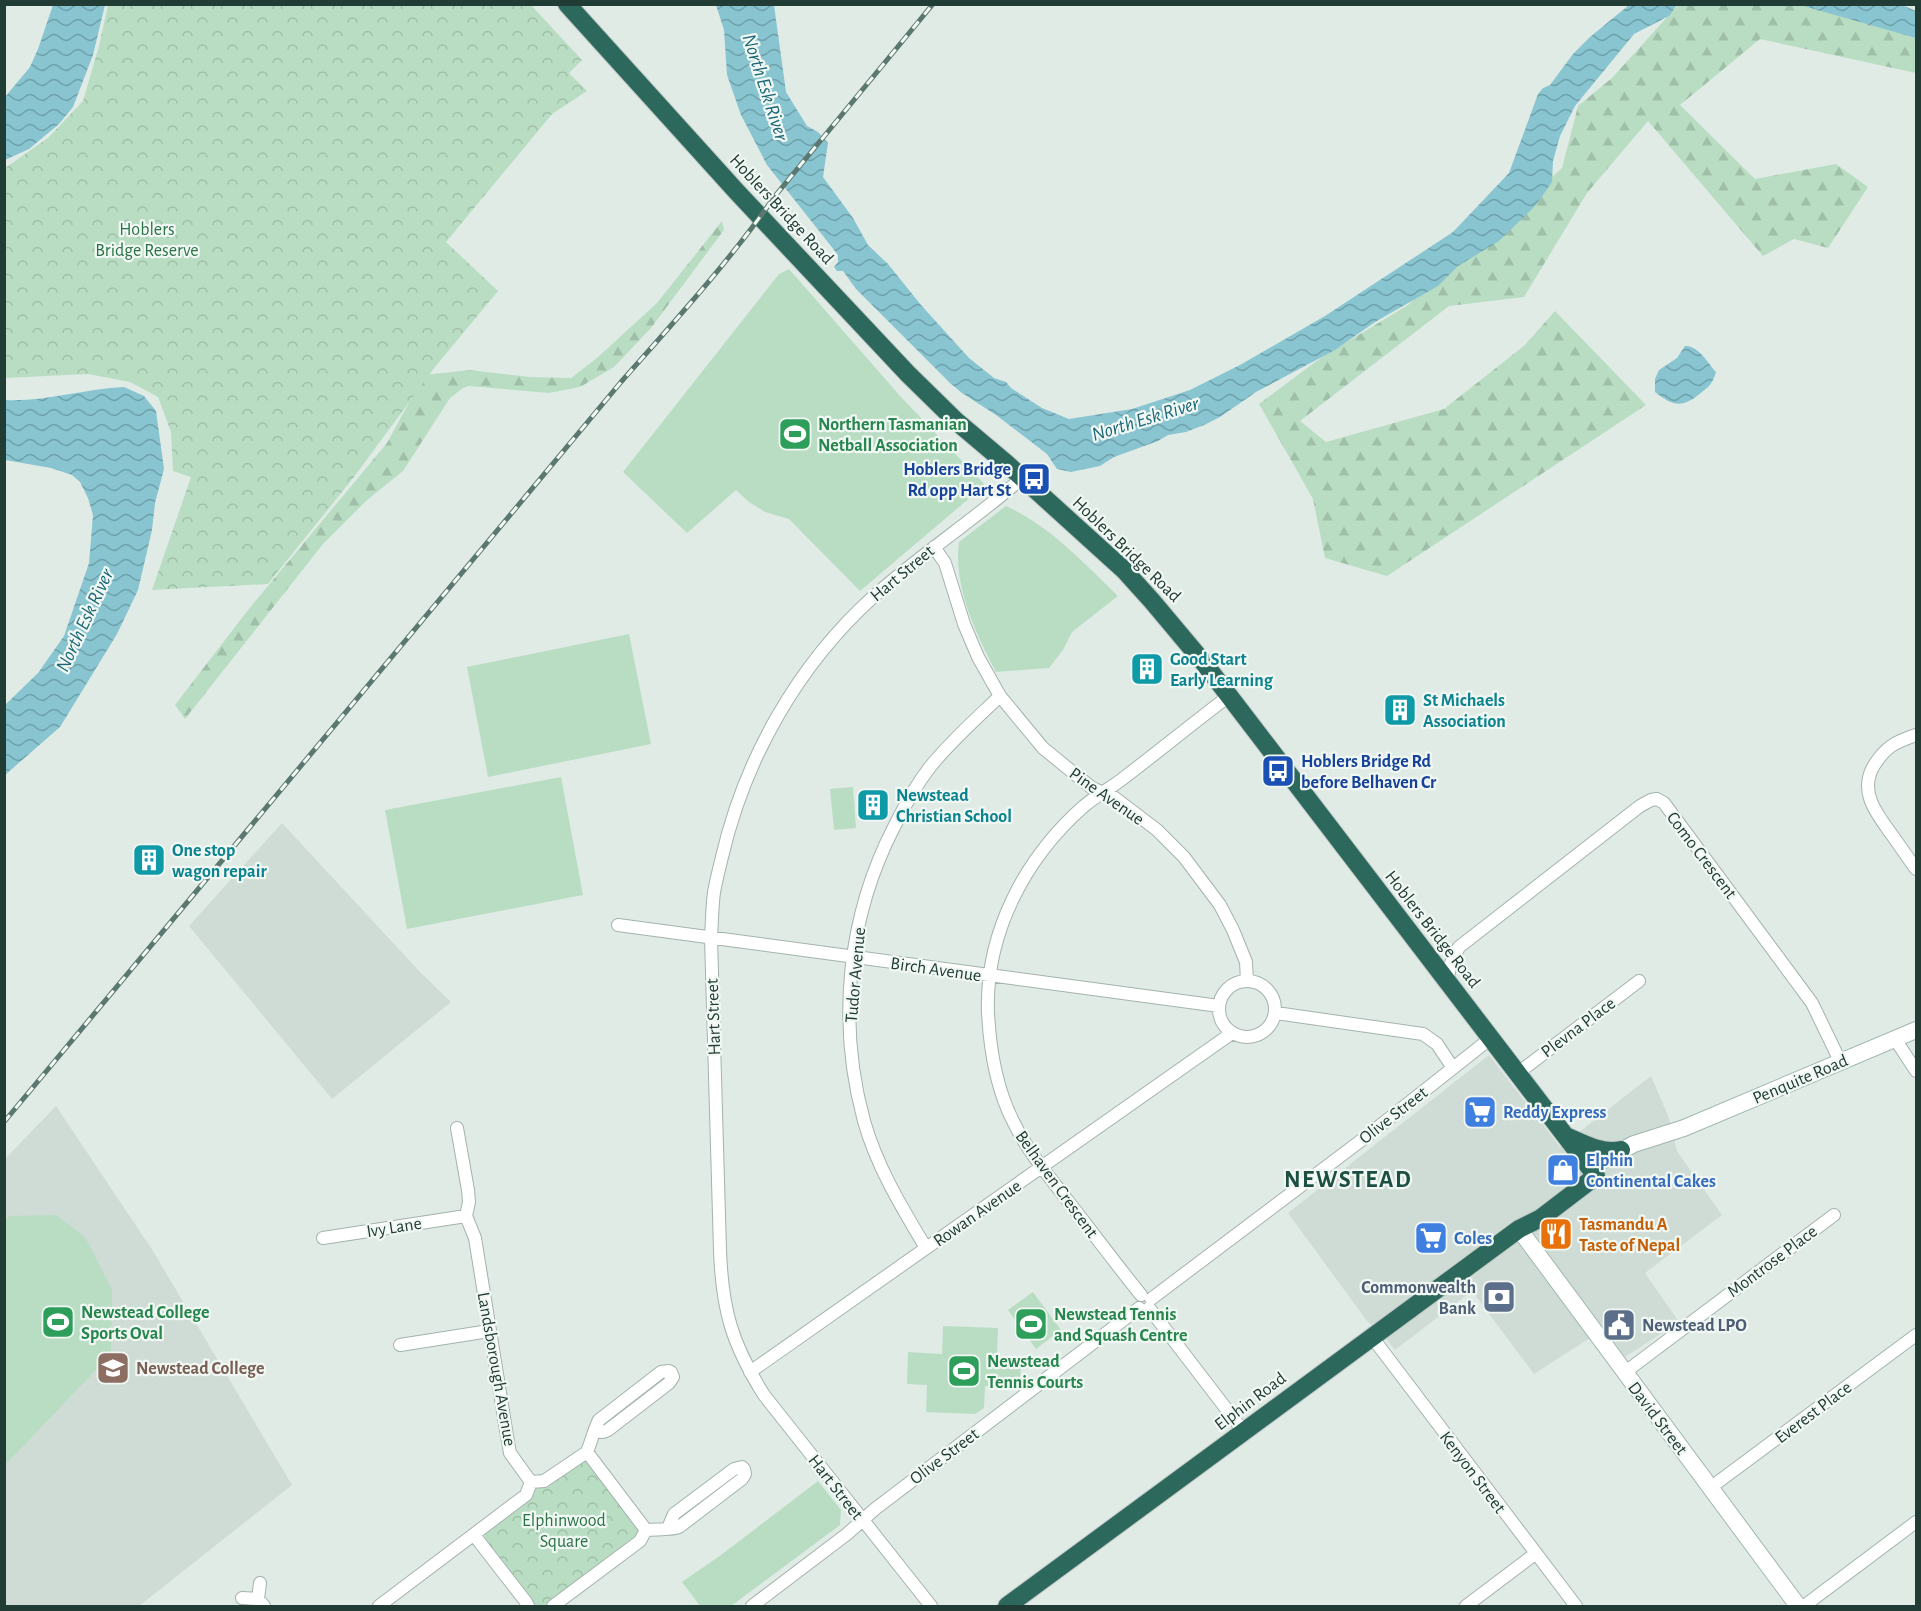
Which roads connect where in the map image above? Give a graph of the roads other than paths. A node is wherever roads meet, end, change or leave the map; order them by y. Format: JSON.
{"nodes":[{"id":1,"x":570,"y":7,"type":"edge"},
{"id":2,"x":1022,"y":478,"type":"junction"},
{"id":3,"x":934,"y":547,"type":"junction"},
{"id":4,"x":1000,"y":696,"type":"junction"},
{"id":5,"x":1229,"y":696,"type":"junction"},
{"id":6,"x":1917,"y":735,"type":"edge"},
{"id":7,"x":1104,"y":792,"type":"junction"},
{"id":8,"x":1917,"y":869,"type":"edge"},
{"id":9,"x":618,"y":925,"type":"dead end"},
{"id":10,"x":711,"y":938,"type":"junction"},
{"id":11,"x":852,"y":957,"type":"junction"},
{"id":12,"x":990,"y":976,"type":"junction"},
{"id":13,"x":1247,"y":981,"type":"junction"},
{"id":14,"x":1447,"y":981,"type":"junction"},
{"id":15,"x":1639,"y":981,"type":"dead end"},
{"id":16,"x":1219,"y":1006,"type":"junction"},
{"id":17,"x":1276,"y":1012,"type":"junction"},
{"id":18,"x":1917,"y":1030,"type":"edge"},
{"id":19,"x":1232,"y":1033,"type":"junction"},
{"id":20,"x":1491,"y":1038,"type":"junction"},
{"id":21,"x":1895,"y":1039,"type":"junction"},
{"id":22,"x":1840,"y":1061,"type":"junction"},
{"id":23,"x":1453,"y":1068,"type":"junction"},
{"id":24,"x":1917,"y":1071,"type":"edge"},
{"id":25,"x":1518,"y":1073,"type":"junction"},
{"id":26,"x":457,"y":1128,"type":"dead end"},
{"id":27,"x":1684,"y":1128,"type":"junction"},
{"id":28,"x":1566,"y":1137,"type":"junction"},
{"id":29,"x":1621,"y":1150,"type":"junction"},
{"id":30,"x":1042,"y":1168,"type":"junction"},
{"id":31,"x":1593,"y":1172,"type":"junction"},
{"id":32,"x":1834,"y":1215,"type":"dead end"},
{"id":33,"x":466,"y":1216,"type":"junction"},
{"id":34,"x":1519,"y":1229,"type":"junction"},
{"id":35,"x":323,"y":1238,"type":"dead end"},
{"id":36,"x":926,"y":1248,"type":"junction"},
{"id":37,"x":1145,"y":1302,"type":"junction"},
{"id":38,"x":489,"y":1331,"type":"junction"},
{"id":39,"x":1917,"y":1335,"type":"edge"},
{"id":40,"x":1372,"y":1337,"type":"junction"},
{"id":41,"x":400,"y":1345,"type":"dead end"},
{"id":42,"x":750,"y":1372,"type":"junction"},
{"id":43,"x":1624,"y":1373,"type":"junction"},
{"id":44,"x":595,"y":1431,"type":"junction"},
{"id":45,"x":1244,"y":1432,"type":"junction"},
{"id":46,"x":587,"y":1452,"type":"junction"},
{"id":47,"x":531,"y":1482,"type":"junction"},
{"id":48,"x":1710,"y":1488,"type":"junction"},
{"id":49,"x":862,"y":1520,"type":"junction"},
{"id":50,"x":1917,"y":1522,"type":"edge"},
{"id":51,"x":668,"y":1528,"type":"junction"},
{"id":52,"x":646,"y":1530,"type":"junction"},
{"id":53,"x":474,"y":1536,"type":"junction"},
{"id":54,"x":1535,"y":1554,"type":"junction"},
{"id":55,"x":260,"y":1583,"type":"dead end"},
{"id":56,"x":242,"y":1598,"type":"dead end"},
{"id":57,"x":261,"y":1603,"type":"edge"},
{"id":58,"x":379,"y":1606,"type":"edge"},
{"id":59,"x":528,"y":1606,"type":"edge"},
{"id":60,"x":553,"y":1606,"type":"edge"},
{"id":61,"x":752,"y":1606,"type":"edge"},
{"id":62,"x":932,"y":1606,"type":"edge"},
{"id":63,"x":1007,"y":1606,"type":"edge"},
{"id":64,"x":1466,"y":1606,"type":"edge"},
{"id":65,"x":1576,"y":1606,"type":"edge"},
{"id":66,"x":1798,"y":1606,"type":"edge"},
{"id":67,"x":1804,"y":1606,"type":"edge"}],
"edges":[{"from":1,"to":2,"type":"highway","name":"Hoblers Bridge Road"},
{"from":2,"to":3,"type":"street","name":"Hart Street"},
{"from":2,"to":5,"type":"highway","name":"Hoblers Bridge Road"},
{"from":3,"to":4,"type":"street","name":"Pine Avenue"},
{"from":3,"to":10,"type":"street","name":"Hart Street"},
{"from":4,"to":7,"type":"street","name":"Pine Avenue"},
{"from":4,"to":11,"type":"street","name":"Tudor Avenue"},
{"from":5,"to":7,"type":"street","name":"Belhaven Crescent"},
{"from":5,"to":14,"type":"highway","name":"Hoblers Bridge Road"},
{"from":6,"to":8,"type":"street"},
{"from":7,"to":12,"type":"street","name":"Belhaven Crescent"},
{"from":7,"to":13,"type":"street","name":"Pine Avenue"},
{"from":9,"to":10,"type":"street","name":"Birch Avenue"},
{"from":10,"to":11,"type":"street","name":"Birch Avenue"},
{"from":10,"to":42,"type":"street","name":"Hart Street"},
{"from":11,"to":12,"type":"street","name":"Birch Avenue"},
{"from":11,"to":36,"type":"street","name":"Tudor Avenue"},
{"from":12,"to":16,"type":"street","name":"Birch Avenue"},
{"from":12,"to":30,"type":"street","name":"Belhaven Crescent"},
{"from":13,"to":16,"type":"street"},
{"from":13,"to":17,"type":"street"},
{"from":14,"to":20,"type":"highway","name":"Hoblers Bridge Road"},
{"from":14,"to":22,"type":"street","name":"Como Crescent"},
{"from":15,"to":25,"type":"street","name":"Plevna Place"},
{"from":16,"to":19,"type":"street"},
{"from":17,"to":19,"type":"street"},
{"from":17,"to":23,"type":"street"},
{"from":18,"to":21,"type":"street","name":"Penquite Road"},
{"from":19,"to":30,"type":"street","name":"Rowan Avenue"},
{"from":20,"to":23,"type":"street","name":"Olive Street"},
{"from":20,"to":25,"type":"highway","name":"Hoblers Bridge Road"},
{"from":21,"to":22,"type":"street","name":"Penquite Road"},
{"from":21,"to":24,"type":"street"},
{"from":22,"to":27,"type":"street","name":"Penquite Road"},
{"from":23,"to":37,"type":"street","name":"Olive Street"},
{"from":25,"to":28,"type":"highway","name":"Hoblers Bridge Road"},
{"from":26,"to":33,"type":"street","name":"Landsborough Avenue"},
{"from":27,"to":29,"type":"street","name":"Penquite Road"},
{"from":27,"to":31,"type":"street","name":"Penquite Road"},
{"from":28,"to":29,"type":"highway"},
{"from":28,"to":31,"type":"highway","name":"Hoblers Bridge Road"},
{"from":29,"to":31,"type":"street","name":"Penquite Road"},
{"from":30,"to":36,"type":"street","name":"Rowan Avenue"},
{"from":30,"to":37,"type":"street","name":"Belhaven Crescent"},
{"from":31,"to":34,"type":"highway","name":"Elphin Road"},
{"from":32,"to":43,"type":"street","name":"Montrose Place"},
{"from":33,"to":35,"type":"street","name":"Ivy Lane"},
{"from":33,"to":38,"type":"street","name":"Landsborough Avenue"},
{"from":34,"to":40,"type":"highway","name":"Elphin Road"},
{"from":34,"to":43,"type":"street","name":"David Street"},
{"from":36,"to":42,"type":"street","name":"Rowan Avenue"},
{"from":37,"to":45,"type":"street","name":"Belhaven Crescent"},
{"from":37,"to":49,"type":"street","name":"Olive Street"},
{"from":38,"to":41,"type":"street"},
{"from":38,"to":47,"type":"street","name":"Landsborough Avenue"},
{"from":39,"to":48,"type":"street","name":"Everest Place"},
{"from":40,"to":45,"type":"highway","name":"Elphin Road"},
{"from":40,"to":54,"type":"street","name":"Kenyon Street"},
{"from":42,"to":49,"type":"street","name":"Hart Street"},
{"from":43,"to":48,"type":"street","name":"David Street"},
{"from":44,"to":44,"type":"street"},
{"from":44,"to":46,"type":"street"},
{"from":45,"to":63,"type":"highway","name":"Elphin Road"},
{"from":46,"to":47,"type":"street"},
{"from":46,"to":52,"type":"street"},
{"from":47,"to":53,"type":"street"},
{"from":48,"to":66,"type":"street","name":"David Street"},
{"from":49,"to":61,"type":"street","name":"Olive Street"},
{"from":49,"to":62,"type":"street","name":"Hart Street"},
{"from":50,"to":67,"type":"street"},
{"from":51,"to":51,"type":"street"},
{"from":51,"to":52,"type":"street"},
{"from":52,"to":60,"type":"street"},
{"from":53,"to":58,"type":"street"},
{"from":53,"to":59,"type":"street"},
{"from":54,"to":64,"type":"street"},
{"from":54,"to":65,"type":"street","name":"Kenyon Street"},
{"from":55,"to":57,"type":"street"},
{"from":56,"to":57,"type":"street"}]}
